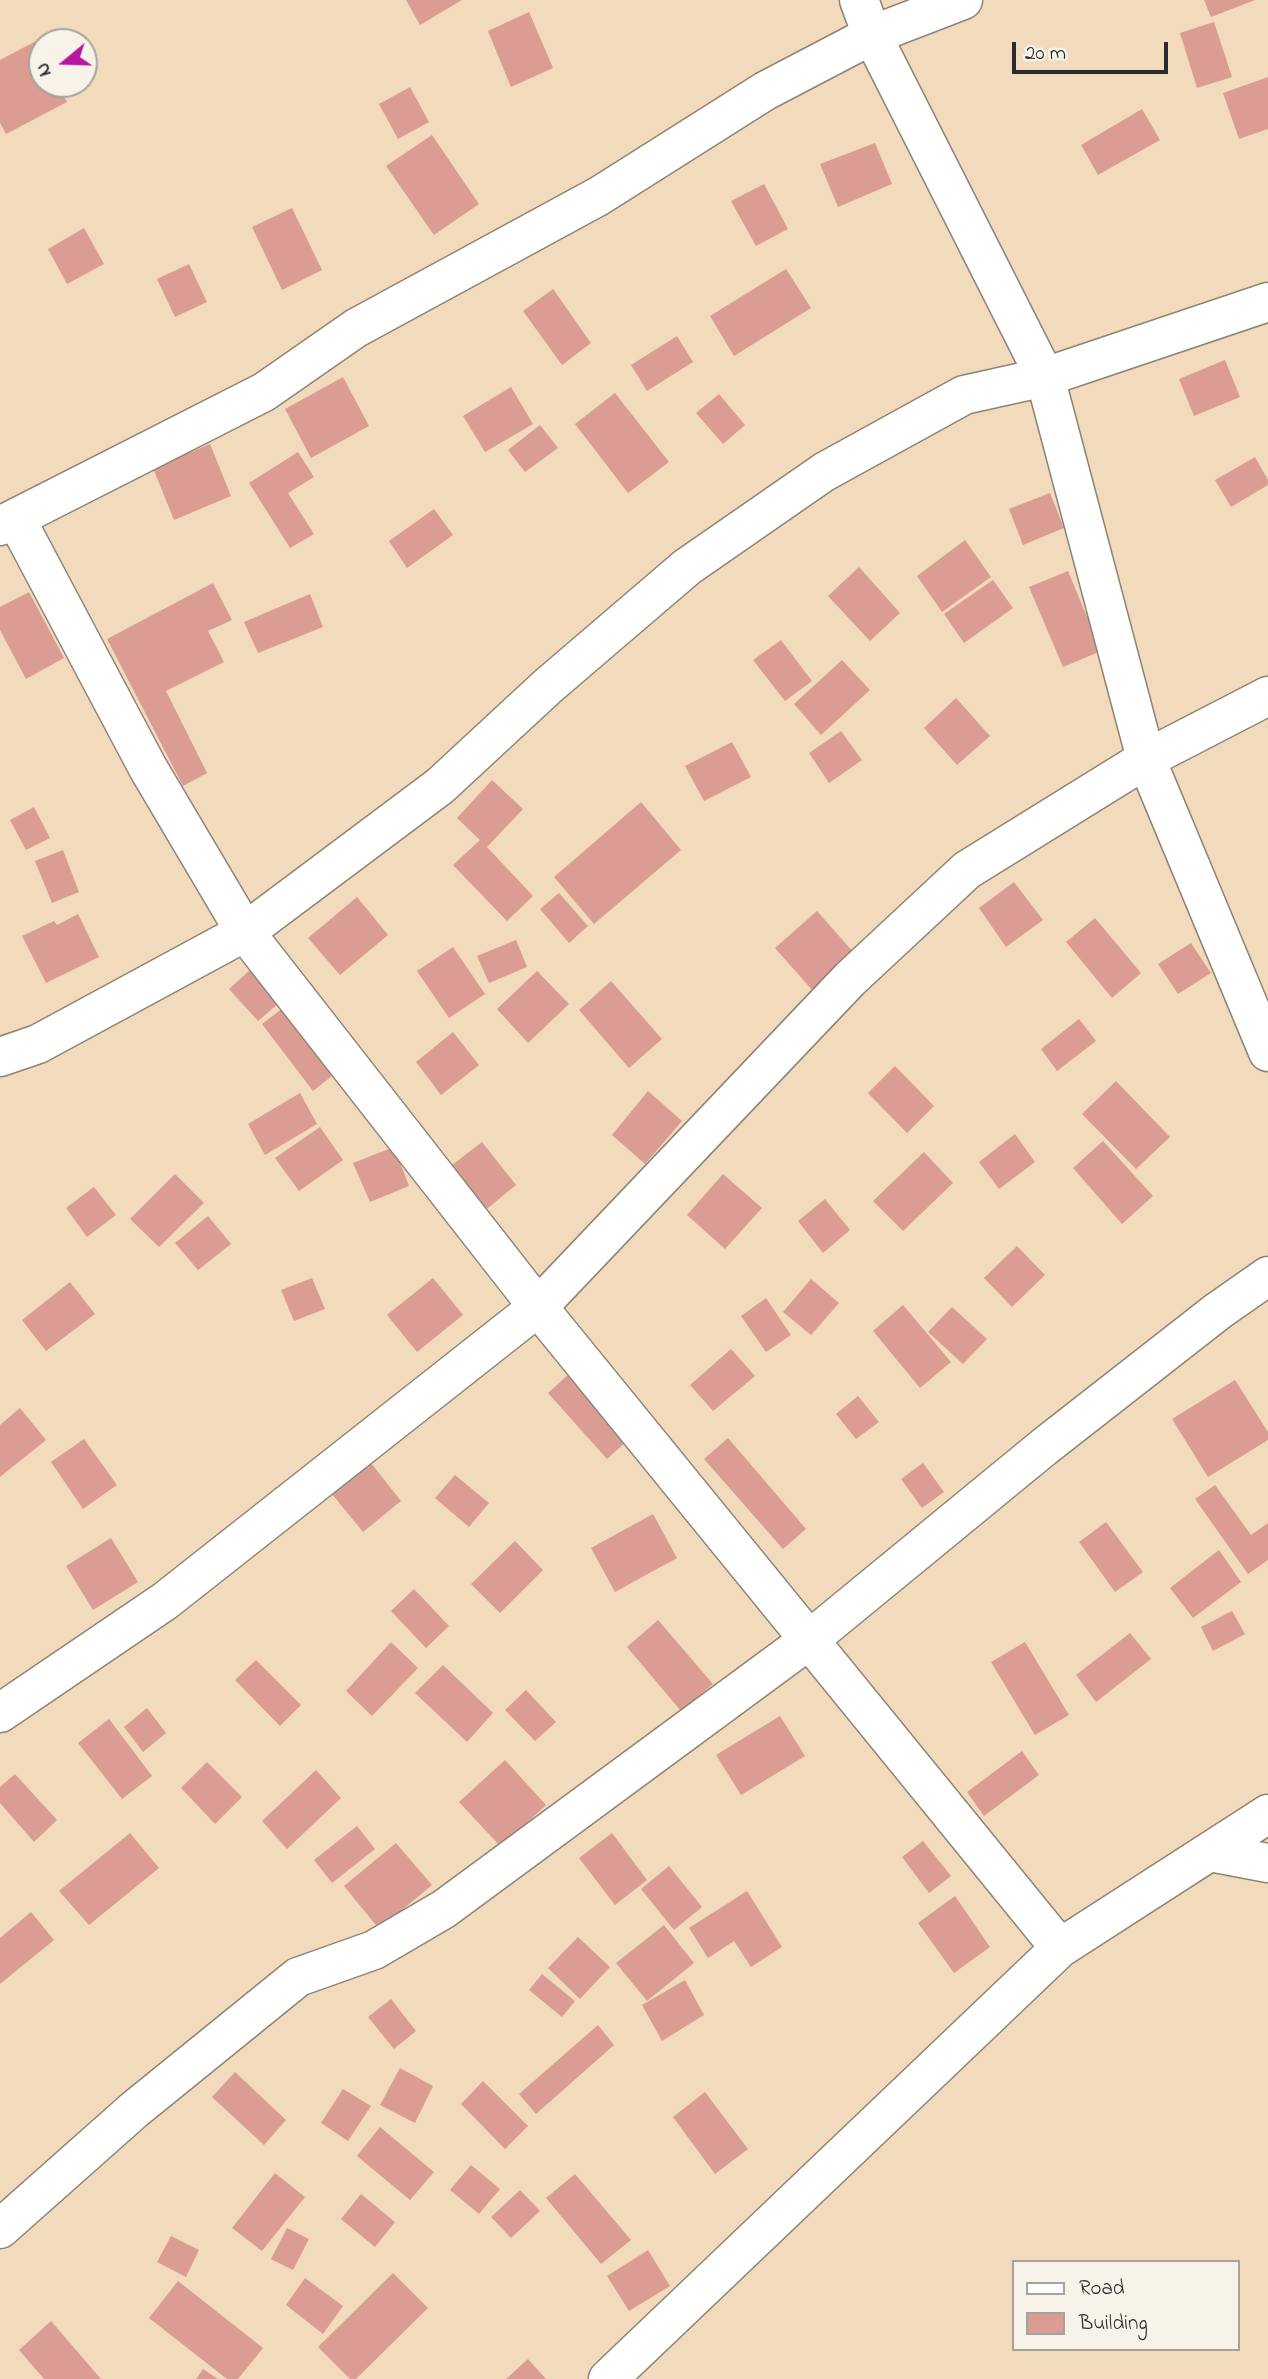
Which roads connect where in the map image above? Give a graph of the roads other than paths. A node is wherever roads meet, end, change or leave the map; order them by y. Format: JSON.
{"nodes":[{"id":1,"x":859,"y":0,"type":"edge"},
{"id":2,"x":963,"y":0,"type":"edge"},
{"id":3,"x":872,"y":36,"type":"junction"},
{"id":4,"x":1268,"y":302,"type":"edge"},
{"id":5,"x":1045,"y":377,"type":"junction"},
{"id":6,"x":8,"y":522,"type":"edge"},
{"id":7,"x":1268,"y":696,"type":"edge"},
{"id":8,"x":1146,"y":759,"type":"junction"},
{"id":9,"x":245,"y":932,"type":"junction"},
{"id":10,"x":1268,"y":1052,"type":"edge"},
{"id":11,"x":0,"y":1057,"type":"edge"},
{"id":12,"x":1268,"y":1276,"type":"edge"},
{"id":13,"x":538,"y":1307,"type":"junction"},
{"id":14,"x":809,"y":1640,"type":"junction"},
{"id":15,"x":0,"y":1713,"type":"edge"},
{"id":16,"x":1268,"y":1814,"type":"edge"},
{"id":17,"x":1210,"y":1852,"type":"junction"},
{"id":18,"x":1268,"y":1863,"type":"edge"},
{"id":19,"x":1060,"y":1948,"type":"junction"},
{"id":20,"x":0,"y":2229,"type":"edge"},
{"id":21,"x":608,"y":2379,"type":"edge"}],
"edges":[{"from":1,"to":3,"type":"street"},
{"from":2,"to":3,"type":"street"},
{"from":3,"to":5,"type":"street"},
{"from":3,"to":6,"type":"street"},
{"from":4,"to":5,"type":"street"},
{"from":5,"to":8,"type":"street"},
{"from":5,"to":9,"type":"street"},
{"from":6,"to":9,"type":"street"},
{"from":7,"to":8,"type":"street"},
{"from":8,"to":10,"type":"street"},
{"from":8,"to":13,"type":"street"},
{"from":9,"to":11,"type":"street"},
{"from":9,"to":13,"type":"street"},
{"from":12,"to":14,"type":"street"},
{"from":13,"to":14,"type":"street"},
{"from":13,"to":15,"type":"street"},
{"from":14,"to":19,"type":"street"},
{"from":14,"to":20,"type":"street"},
{"from":16,"to":17,"type":"street"},
{"from":17,"to":18,"type":"street"},
{"from":17,"to":19,"type":"street"},
{"from":19,"to":21,"type":"street"}]}
